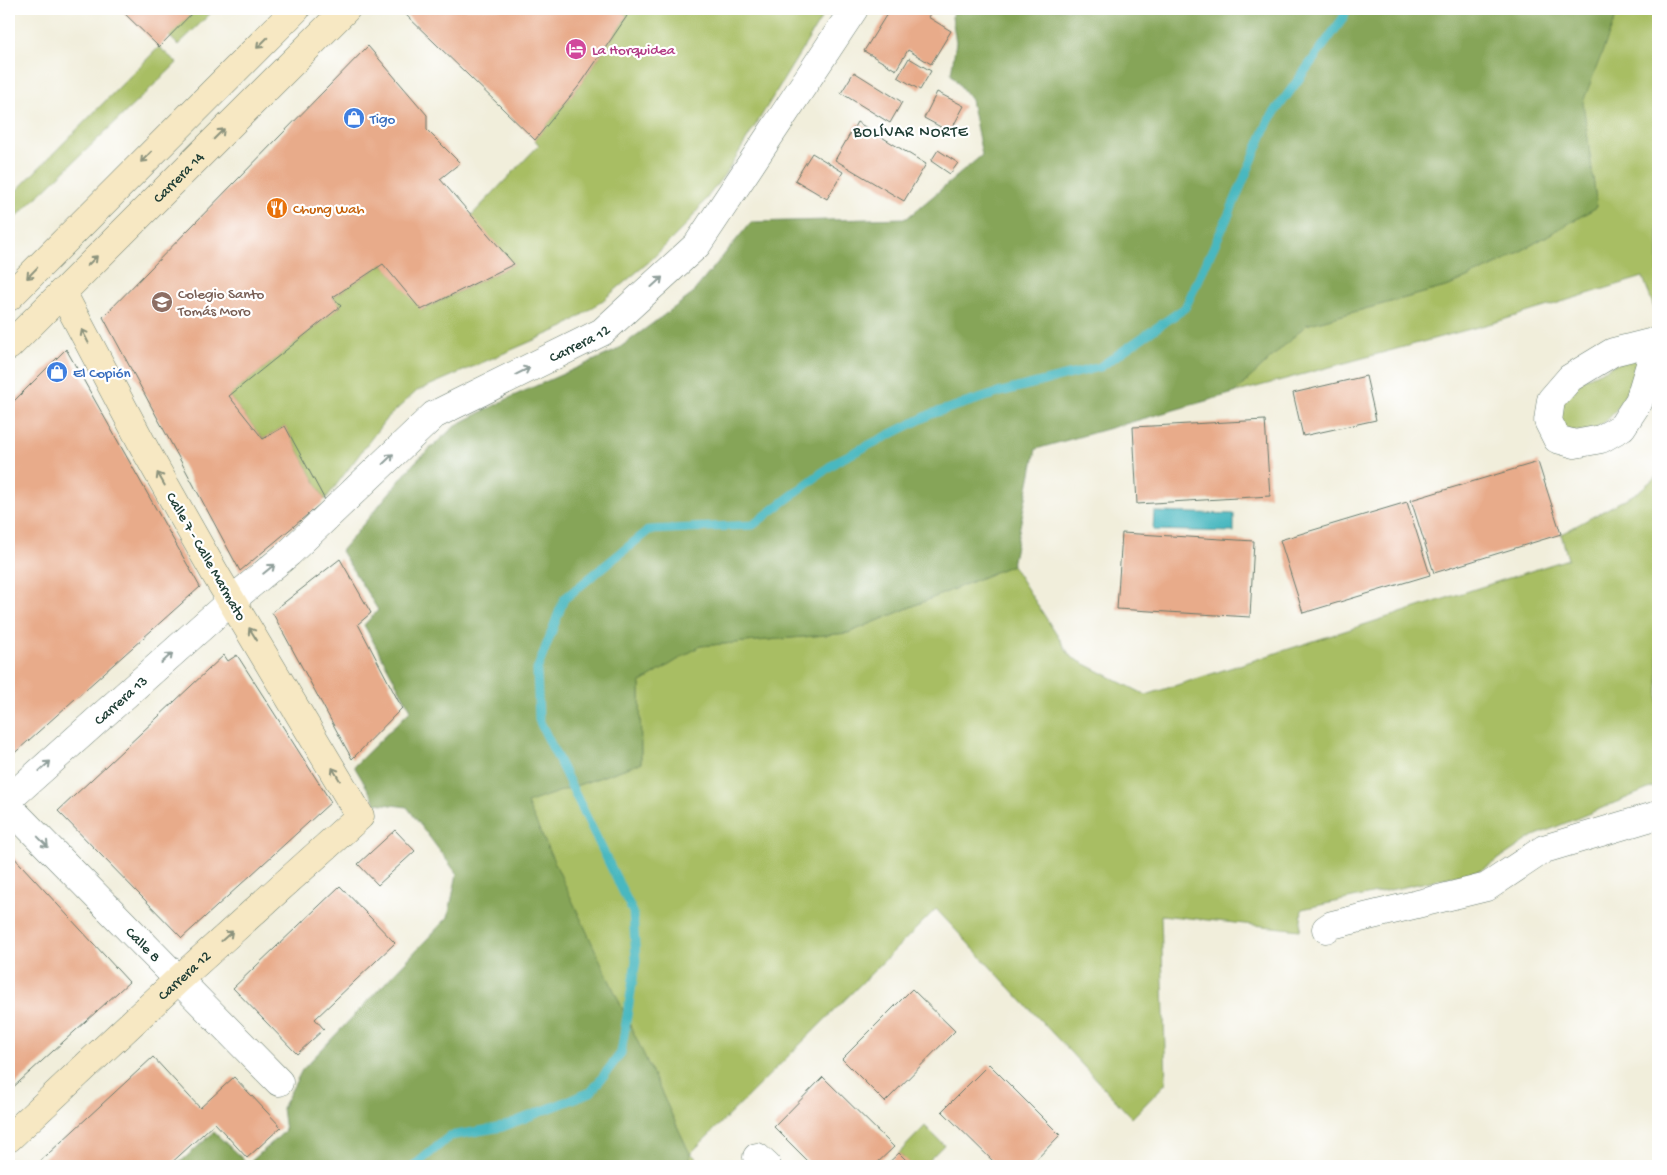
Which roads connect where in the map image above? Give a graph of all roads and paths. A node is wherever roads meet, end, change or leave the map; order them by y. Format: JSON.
{"nodes":[{"id":1,"x":296,"y":9,"type":"edge"},
{"id":2,"x":346,"y":9,"type":"edge"},
{"id":3,"x":854,"y":9,"type":"edge"},
{"id":4,"x":62,"y":292,"type":"junction"},
{"id":5,"x":9,"y":297,"type":"edge"},
{"id":6,"x":9,"y":346,"type":"edge"},
{"id":7,"x":232,"y":600,"type":"junction"},
{"id":8,"x":9,"y":798,"type":"edge"},
{"id":9,"x":9,"y":807,"type":"edge"},
{"id":10,"x":1658,"y":815,"type":"edge"},
{"id":11,"x":360,"y":816,"type":"joint"},
{"id":12,"x":1326,"y":929,"type":"dead end"},
{"id":13,"x":178,"y":980,"type":"junction"},
{"id":14,"x":279,"y":1082,"type":"dead end"},
{"id":15,"x":9,"y":1138,"type":"edge"}],
"edges":[{"from":1,"to":5,"type":"main road","one_way":true},
{"from":4,"to":2,"type":"main road","name":"Carrera 14","one_way":true},
{"from":7,"to":3,"type":"street","name":"Carrera 12","one_way":true},
{"from":4,"to":6,"type":"main road","name":"Carrera 14"},
{"from":7,"to":4,"type":"main road","name":"Calle 7 - Calle Marmato","one_way":true},
{"from":8,"to":7,"type":"street","name":"Carrera 13","one_way":true},
{"from":11,"to":7,"type":"main road","name":"Calle 7 - Calle Marmato","one_way":true},
{"from":9,"to":13,"type":"street","name":"Calle 8","one_way":true},
{"from":10,"to":12,"type":"street"},
{"from":13,"to":11,"type":"main road","name":"Carrera 12","one_way":true},
{"from":13,"to":14,"type":"street","name":"Calle 8"},
{"from":13,"to":15,"type":"main road","name":"Carrera 12"}]}
